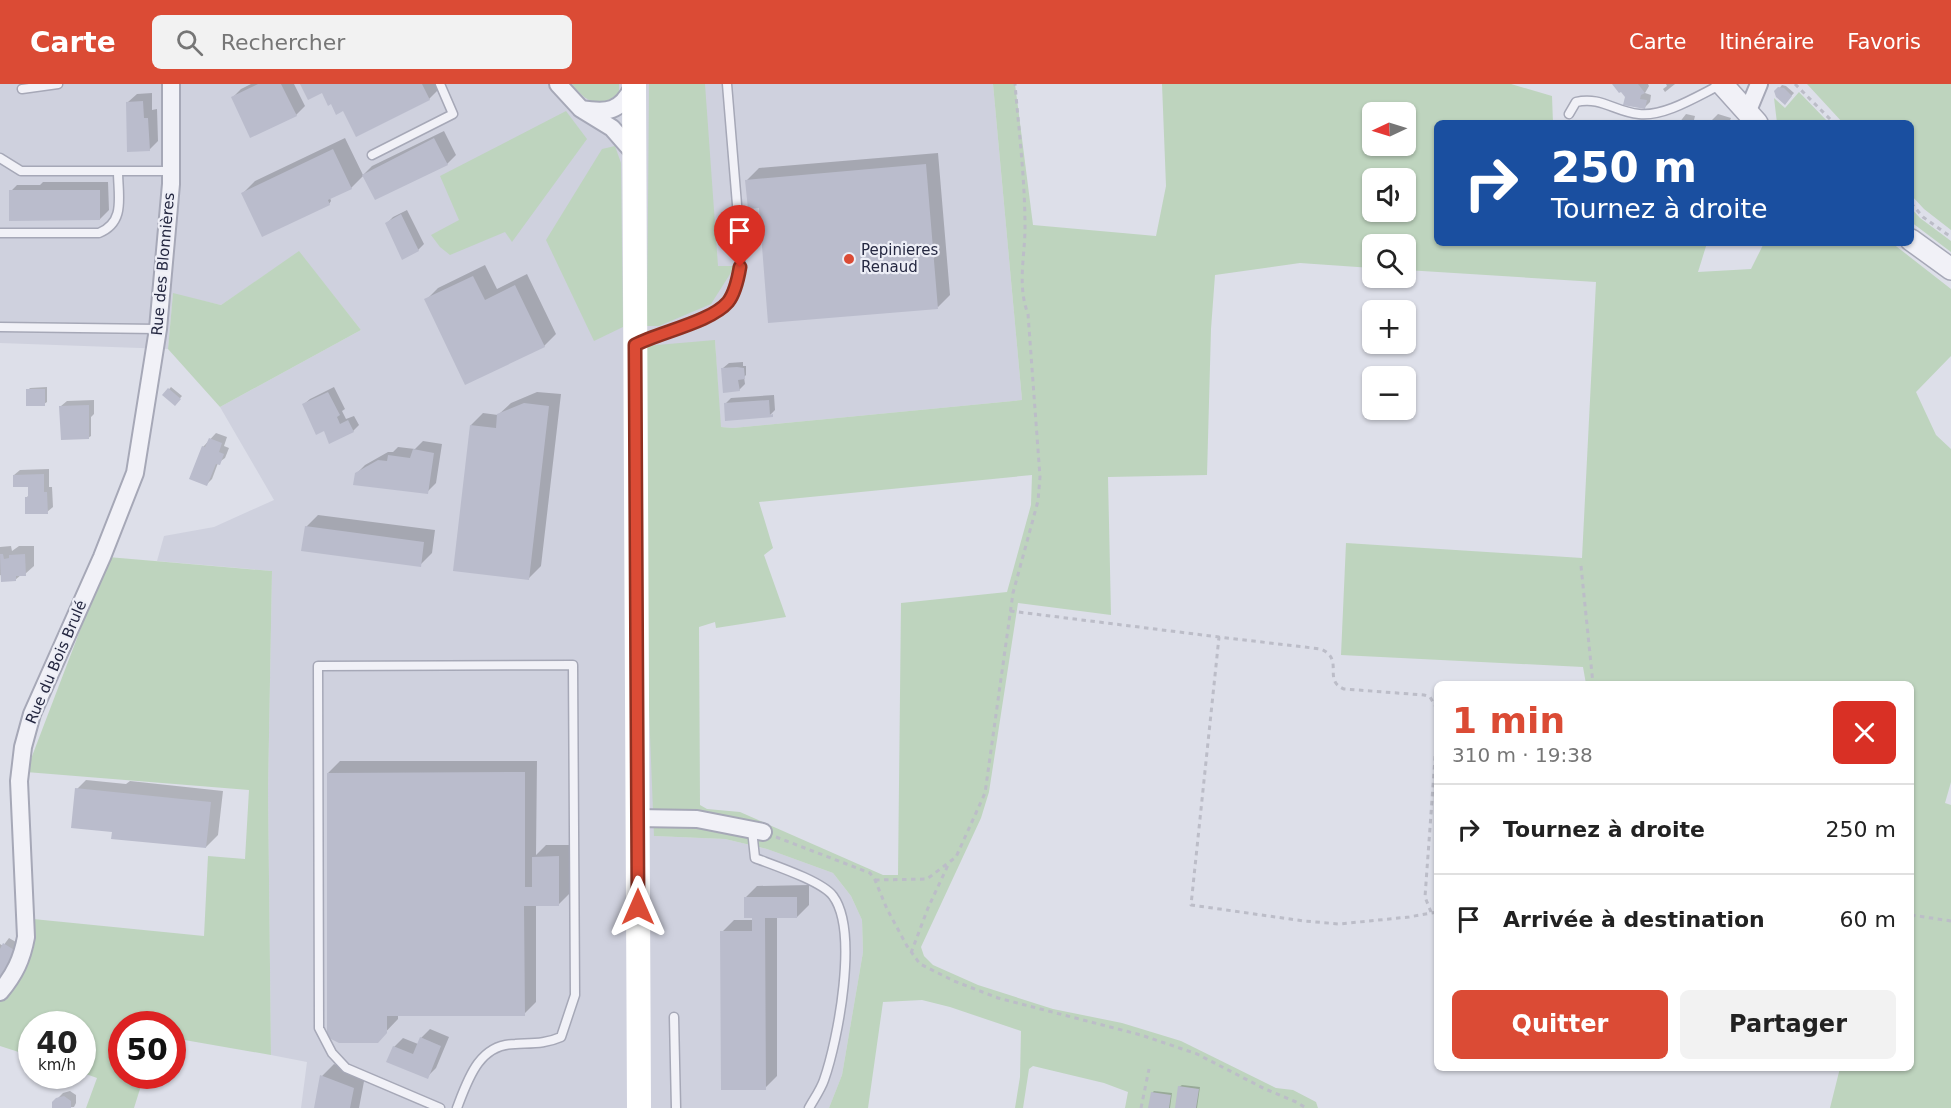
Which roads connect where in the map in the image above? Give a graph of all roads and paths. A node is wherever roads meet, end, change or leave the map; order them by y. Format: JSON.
{"nodes":[{"id":1,"x":58,"y":84,"type":"edge"},
{"id":2,"x":171,"y":84,"type":"edge"},
{"id":3,"x":440,"y":84,"type":"edge"},
{"id":4,"x":558,"y":84,"type":"edge"},
{"id":5,"x":727,"y":84,"type":"edge"},
{"id":6,"x":1015,"y":84,"type":"edge"},
{"id":7,"x":1723,"y":84,"type":"edge"},
{"id":8,"x":1759,"y":84,"type":"edge"},
{"id":9,"x":1795,"y":84,"type":"edge"},
{"id":10,"x":634,"y":85,"type":"edge"},
{"id":11,"x":22,"y":89,"type":"dead end"},
{"id":12,"x":581,"y":109,"type":"junction"},
{"id":13,"x":1569,"y":114,"type":"dead end"},
{"id":14,"x":1752,"y":118,"type":"edge"},
{"id":15,"x":1831,"y":120,"type":"edge"},
{"id":16,"x":633,"y":153,"type":"junction"},
{"id":17,"x":372,"y":155,"type":"dead end"},
{"id":18,"x":0,"y":158,"type":"edge"},
{"id":19,"x":118,"y":171,"type":"junction"},
{"id":20,"x":171,"y":171,"type":"junction"},
{"id":21,"x":1914,"y":206,"type":"edge"},
{"id":22,"x":0,"y":233,"type":"edge"},
{"id":23,"x":1951,"y":237,"type":"edge"},
{"id":24,"x":1914,"y":242,"type":"edge"},
{"id":25,"x":1951,"y":269,"type":"edge"},
{"id":26,"x":0,"y":327,"type":"edge"},
{"id":27,"x":158,"y":329,"type":"junction"},
{"id":28,"x":635,"y":345,"type":"junction"},
{"id":29,"x":140,"y":443,"type":"joint"},
{"id":30,"x":1581,"y":566,"type":"dead end"},
{"id":31,"x":1010,"y":611,"type":"junction"},
{"id":32,"x":1219,"y":637,"type":"junction"},
{"id":33,"x":1593,"y":681,"type":"edge"},
{"id":34,"x":1434,"y":704,"type":"edge"},
{"id":35,"x":1434,"y":772,"type":"edge"},
{"id":36,"x":637,"y":818,"type":"junction"},
{"id":37,"x":758,"y":831,"type":"junction"},
{"id":38,"x":949,"y":863,"type":"junction"},
{"id":39,"x":875,"y":880,"type":"junction"},
{"id":40,"x":1431,"y":912,"type":"joint"},
{"id":41,"x":1914,"y":915,"type":"edge"},
{"id":42,"x":1951,"y":921,"type":"edge"},
{"id":43,"x":911,"y":953,"type":"junction"},
{"id":44,"x":0,"y":992,"type":"edge"},
{"id":45,"x":674,"y":1017,"type":"dead end"},
{"id":46,"x":1149,"y":1069,"type":"dead end"},
{"id":47,"x":440,"y":1108,"type":"edge"},
{"id":48,"x":457,"y":1108,"type":"edge"},
{"id":49,"x":639,"y":1108,"type":"edge"},
{"id":50,"x":676,"y":1108,"type":"edge"},
{"id":51,"x":809,"y":1108,"type":"edge"},
{"id":52,"x":1141,"y":1108,"type":"edge"},
{"id":53,"x":1306,"y":1108,"type":"edge"}],
"edges":[{"from":1,"to":11,"type":"lane"},
{"from":2,"to":20,"type":"street","name":"Rue des Blonnières"},
{"from":3,"to":17,"type":"lane"},
{"from":4,"to":12,"type":"street"},
{"from":5,"to":28,"type":"lane"},
{"from":6,"to":31,"type":"path"},
{"from":7,"to":13,"type":"lane"},
{"from":7,"to":14,"type":"street"},
{"from":8,"to":14,"type":"street"},
{"from":9,"to":15,"type":"path"},
{"from":10,"to":12,"type":"street"},
{"from":10,"to":16,"type":"main road"},
{"from":12,"to":16,"type":"street"},
{"from":16,"to":28,"type":"main road"},
{"from":18,"to":19,"type":"lane"},
{"from":19,"to":20,"type":"lane"},
{"from":19,"to":22,"type":"lane"},
{"from":20,"to":27,"type":"street","name":"Rue des Blonnières"},
{"from":21,"to":23,"type":"path"},
{"from":24,"to":25,"type":"street"},
{"from":26,"to":27,"type":"lane"},
{"from":27,"to":29,"type":"street","name":"Rue des Blonnières"},
{"from":28,"to":36,"type":"main road"},
{"from":29,"to":44,"type":"street","name":"Rue du Bois Brulé"},
{"from":30,"to":33,"type":"path"},
{"from":31,"to":32,"type":"path"},
{"from":31,"to":38,"type":"path"},
{"from":32,"to":34,"type":"path"},
{"from":32,"to":40,"type":"path"},
{"from":35,"to":40,"type":"path"},
{"from":36,"to":37,"type":"street"},
{"from":36,"to":49,"type":"main road"},
{"from":37,"to":39,"type":"path"},
{"from":37,"to":51,"type":"lane"},
{"from":38,"to":39,"type":"path"},
{"from":38,"to":43,"type":"path"},
{"from":39,"to":43,"type":"path"},
{"from":41,"to":42,"type":"path"},
{"from":43,"to":53,"type":"path"},
{"from":45,"to":50,"type":"lane"},
{"from":46,"to":52,"type":"path"},
{"from":47,"to":48,"type":"lane"}]}
